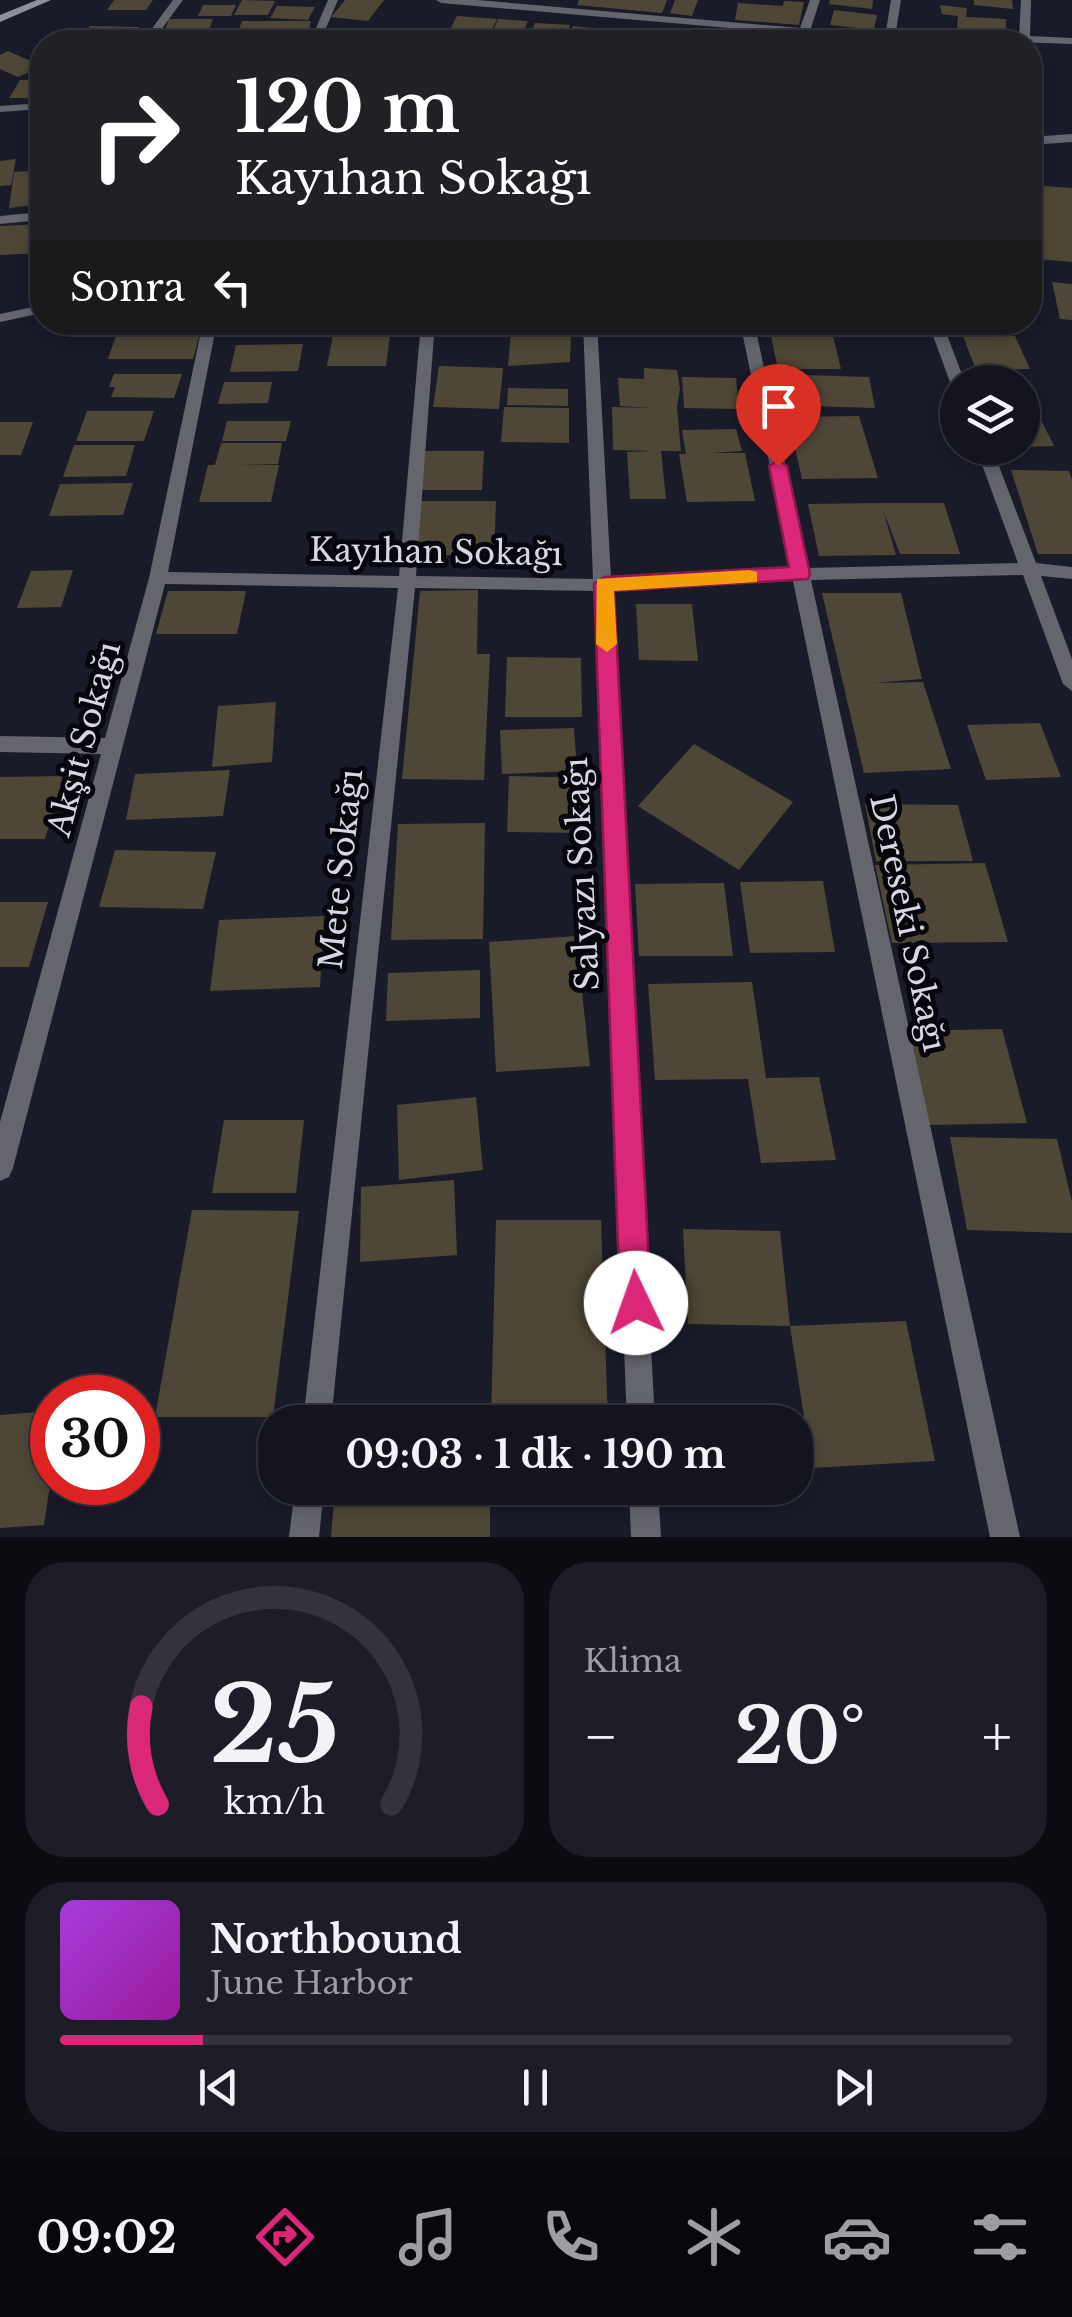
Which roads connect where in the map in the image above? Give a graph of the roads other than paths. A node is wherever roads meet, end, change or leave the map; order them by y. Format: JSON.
{"nodes":[{"id":1,"x":46,"y":0,"type":"edge"},
{"id":2,"x":178,"y":0,"type":"edge"},
{"id":3,"x":333,"y":0,"type":"edge"},
{"id":4,"x":441,"y":0,"type":"edge"},
{"id":5,"x":814,"y":0,"type":"edge"},
{"id":6,"x":896,"y":0,"type":"edge"},
{"id":7,"x":1026,"y":0,"type":"edge"},
{"id":8,"x":0,"y":19,"type":"edge"},
{"id":9,"x":156,"y":30,"type":"edge"},
{"id":10,"x":320,"y":30,"type":"edge"},
{"id":11,"x":734,"y":30,"type":"edge"},
{"id":12,"x":804,"y":30,"type":"edge"},
{"id":13,"x":891,"y":30,"type":"edge"},
{"id":14,"x":1025,"y":30,"type":"edge"},
{"id":15,"x":1042,"y":42,"type":"edge"},
{"id":16,"x":1072,"y":42,"type":"edge"},
{"id":17,"x":30,"y":107,"type":"edge"},
{"id":18,"x":0,"y":108,"type":"edge"},
{"id":19,"x":1072,"y":138,"type":"edge"},
{"id":20,"x":1042,"y":139,"type":"edge"},
{"id":21,"x":30,"y":217,"type":"edge"},
{"id":22,"x":0,"y":220,"type":"edge"},
{"id":23,"x":30,"y":312,"type":"edge"},
{"id":24,"x":0,"y":318,"type":"edge"},
{"id":25,"x":207,"y":335,"type":"edge"},
{"id":26,"x":427,"y":335,"type":"edge"},
{"id":27,"x":591,"y":335,"type":"edge"},
{"id":28,"x":750,"y":335,"type":"edge"},
{"id":29,"x":940,"y":335,"type":"edge"},
{"id":30,"x":951,"y":365,"type":"edge"},
{"id":31,"x":991,"y":465,"type":"edge"},
{"id":32,"x":1031,"y":569,"type":"junction"},
{"id":33,"x":1072,"y":573,"type":"edge"},
{"id":34,"x":800,"y":574,"type":"junction"},
{"id":35,"x":158,"y":578,"type":"junction"},
{"id":36,"x":407,"y":582,"type":"junction"},
{"id":37,"x":604,"y":584,"type":"junction"},
{"id":38,"x":1072,"y":684,"type":"edge"},
{"id":39,"x":0,"y":744,"type":"edge"},
{"id":40,"x":113,"y":746,"type":"junction"},
{"id":41,"x":0,"y":1168,"type":"edge"},
{"id":42,"x":319,"y":1405,"type":"edge"},
{"id":43,"x":640,"y":1405,"type":"edge"},
{"id":44,"x":308,"y":1505,"type":"edge"},
{"id":45,"x":645,"y":1505,"type":"edge"},
{"id":46,"x":304,"y":1537,"type":"edge"},
{"id":47,"x":646,"y":1537,"type":"edge"},
{"id":48,"x":1006,"y":1537,"type":"edge"}],
"edges":[{"from":1,"to":8,"type":"street"},
{"from":2,"to":9,"type":"street"},
{"from":3,"to":10,"type":"street"},
{"from":4,"to":11,"type":"street"},
{"from":5,"to":12,"type":"street"},
{"from":6,"to":13,"type":"street"},
{"from":7,"to":14,"type":"street"},
{"from":15,"to":16,"type":"street"},
{"from":17,"to":18,"type":"street"},
{"from":19,"to":20,"type":"street"},
{"from":21,"to":22,"type":"street"},
{"from":23,"to":24,"type":"street"},
{"from":25,"to":35,"type":"street","name":"Akşit Sokağı"},
{"from":26,"to":36,"type":"street","name":"Mete Sokağı"},
{"from":27,"to":37,"type":"street","name":"Salyazı Sokağı"},
{"from":28,"to":34,"type":"street","name":"Dereseki Sokağı"},
{"from":29,"to":30,"type":"street"},
{"from":31,"to":32,"type":"street"},
{"from":32,"to":33,"type":"street","name":"Kayıhan Sokağı"},
{"from":32,"to":34,"type":"street","name":"Kayıhan Sokağı"},
{"from":32,"to":38,"type":"street"},
{"from":34,"to":37,"type":"street","name":"Kayıhan Sokağı"},
{"from":34,"to":48,"type":"street","name":"Dereseki Sokağı"},
{"from":35,"to":36,"type":"street","name":"Kayıhan Sokağı"},
{"from":35,"to":40,"type":"street","name":"Akşit Sokağı"},
{"from":36,"to":37,"type":"street","name":"Kayıhan Sokağı"},
{"from":36,"to":42,"type":"street","name":"Mete Sokağı"},
{"from":37,"to":43,"type":"street","name":"Salyazı Sokağı"},
{"from":39,"to":40,"type":"street"},
{"from":40,"to":41,"type":"street","name":"Akşit Sokağı"},
{"from":44,"to":46,"type":"street"},
{"from":45,"to":47,"type":"street"}]}
